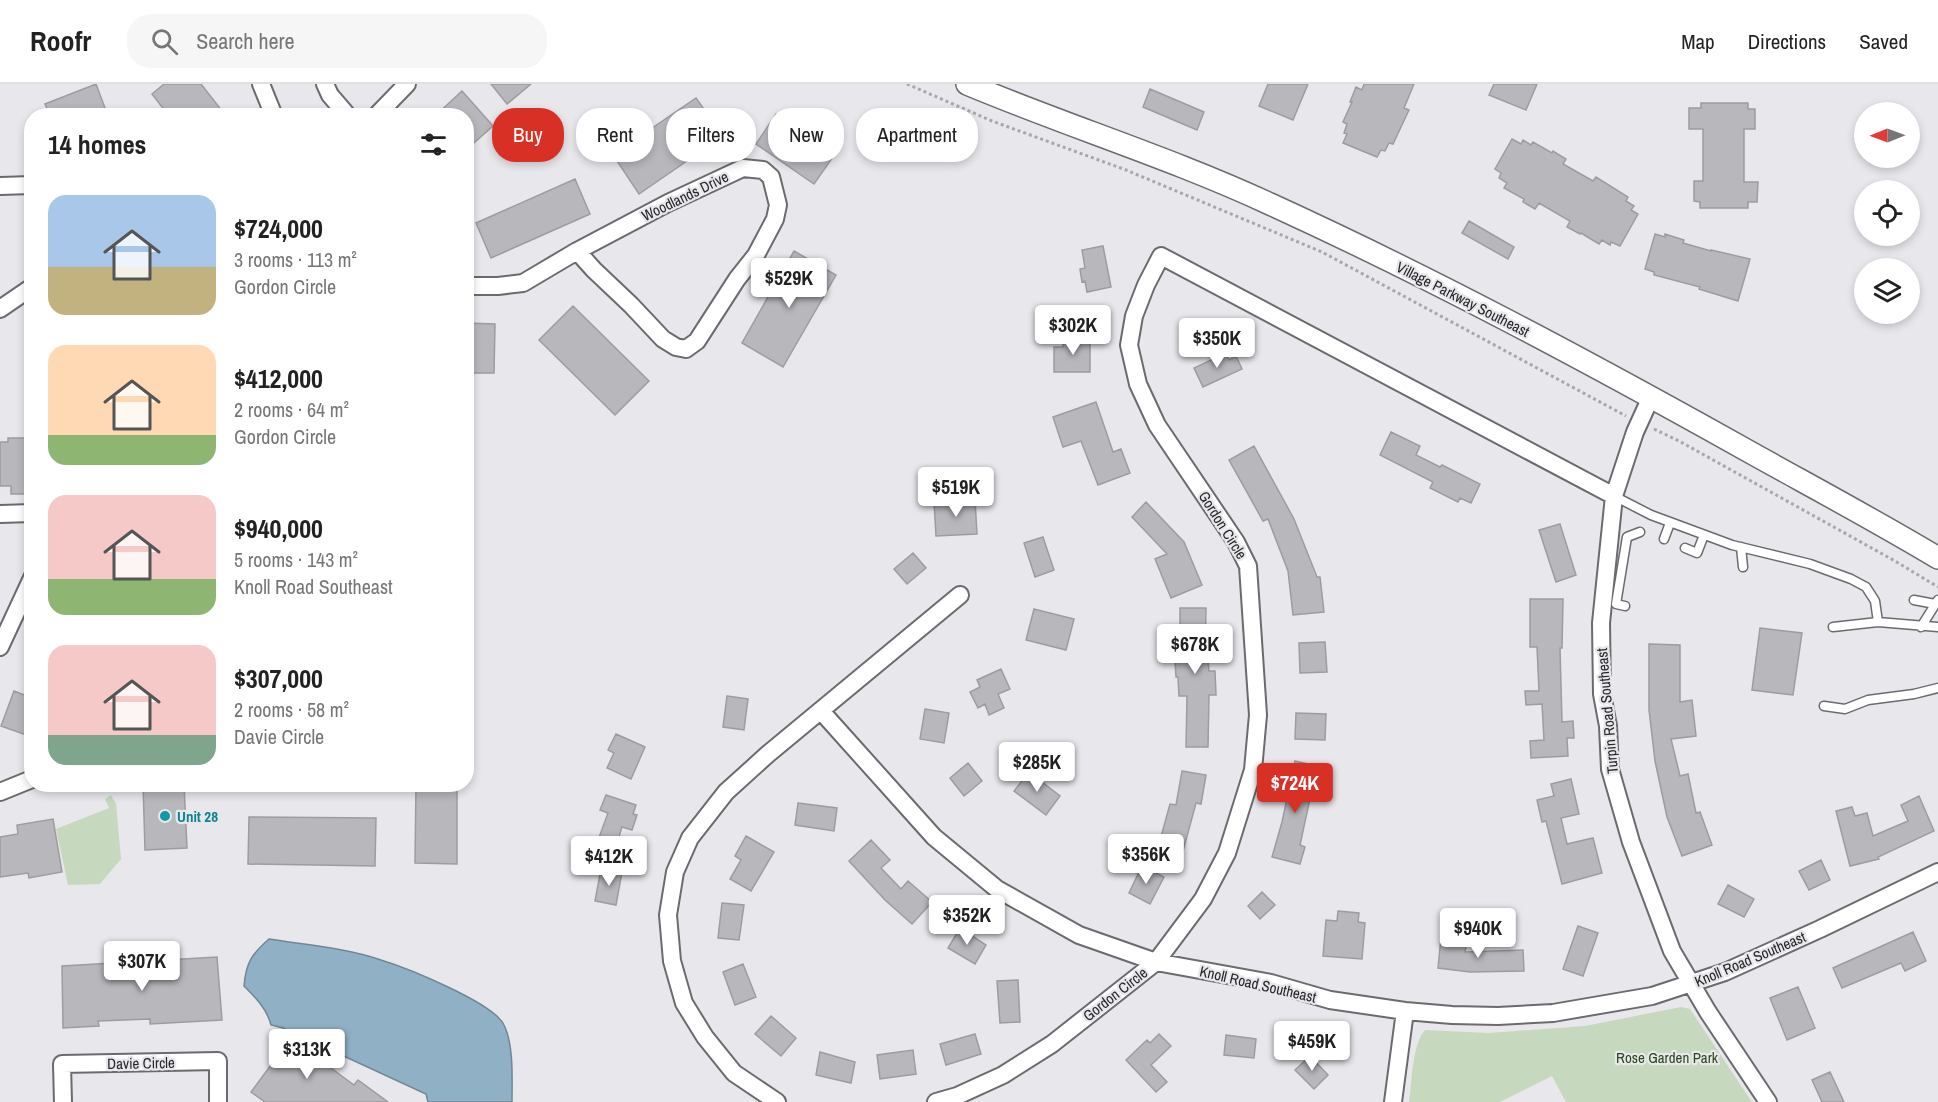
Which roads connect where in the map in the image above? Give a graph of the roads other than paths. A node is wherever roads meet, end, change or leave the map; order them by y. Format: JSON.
{"nodes":[{"id":1,"x":261,"y":84,"type":"edge"},
{"id":2,"x":325,"y":84,"type":"edge"},
{"id":3,"x":407,"y":84,"type":"edge"},
{"id":4,"x":967,"y":84,"type":"edge"},
{"id":5,"x":271,"y":108,"type":"edge"},
{"id":6,"x":341,"y":108,"type":"edge"},
{"id":7,"x":384,"y":108,"type":"edge"},
{"id":8,"x":24,"y":185,"type":"edge"},
{"id":9,"x":0,"y":186,"type":"edge"},
{"id":10,"x":577,"y":251,"type":"junction"},
{"id":11,"x":474,"y":286,"type":"edge"},
{"id":12,"x":24,"y":292,"type":"edge"},
{"id":13,"x":0,"y":309,"type":"edge"},
{"id":14,"x":1651,"y":397,"type":"junction"},
{"id":15,"x":1614,"y":496,"type":"junction"},
{"id":16,"x":24,"y":513,"type":"edge"},
{"id":17,"x":0,"y":514,"type":"edge"},
{"id":18,"x":1670,"y":523,"type":"junction"},
{"id":19,"x":1640,"y":532,"type":"dead end"},
{"id":20,"x":1704,"y":535,"type":"junction"},
{"id":21,"x":1664,"y":540,"type":"dead end"},
{"id":22,"x":1741,"y":547,"type":"junction"},
{"id":23,"x":1685,"y":548,"type":"dead end"},
{"id":24,"x":1938,"y":558,"type":"edge"},
{"id":25,"x":1743,"y":567,"type":"dead end"},
{"id":26,"x":24,"y":595,"type":"edge"},
{"id":27,"x":960,"y":596,"type":"dead end"},
{"id":28,"x":1914,"y":600,"type":"dead end"},
{"id":29,"x":1937,"y":602,"type":"edge"},
{"id":30,"x":1625,"y":606,"type":"dead end"},
{"id":31,"x":1878,"y":622,"type":"junction"},
{"id":32,"x":1833,"y":627,"type":"dead end"},
{"id":33,"x":1921,"y":627,"type":"junction"},
{"id":34,"x":1938,"y":627,"type":"edge"},
{"id":35,"x":0,"y":647,"type":"edge"},
{"id":36,"x":1938,"y":688,"type":"edge"},
{"id":37,"x":1824,"y":706,"type":"dead end"},
{"id":38,"x":821,"y":711,"type":"junction"},
{"id":39,"x":24,"y":782,"type":"edge"},
{"id":40,"x":0,"y":792,"type":"edge"},
{"id":41,"x":1938,"y":872,"type":"edge"},
{"id":42,"x":1156,"y":962,"type":"junction"},
{"id":43,"x":1691,"y":985,"type":"junction"},
{"id":44,"x":1405,"y":1011,"type":"junction"},
{"id":45,"x":63,"y":1102,"type":"edge"},
{"id":46,"x":218,"y":1102,"type":"edge"},
{"id":47,"x":777,"y":1102,"type":"edge"},
{"id":48,"x":936,"y":1102,"type":"edge"},
{"id":49,"x":1393,"y":1102,"type":"edge"},
{"id":50,"x":1768,"y":1102,"type":"edge"}],
"edges":[{"from":1,"to":5,"type":"street"},
{"from":2,"to":6,"type":"street"},
{"from":3,"to":7,"type":"street"},
{"from":4,"to":14,"type":"street","name":"Village Parkway Southeast"},
{"from":8,"to":9,"type":"street"},
{"from":10,"to":10,"type":"street","name":"Woodlands Drive"},
{"from":10,"to":11,"type":"street","name":"Woodlands Drive"},
{"from":12,"to":13,"type":"street"},
{"from":14,"to":15,"type":"street","name":"Turpin Road Southeast"},
{"from":14,"to":24,"type":"street","name":"Village Parkway Southeast"},
{"from":15,"to":18,"type":"lane"},
{"from":15,"to":42,"type":"street","name":"Gordon Circle"},
{"from":15,"to":43,"type":"street","name":"Turpin Road Southeast"},
{"from":16,"to":17,"type":"street"},
{"from":18,"to":20,"type":"lane"},
{"from":18,"to":21,"type":"lane"},
{"from":19,"to":30,"type":"lane"},
{"from":20,"to":22,"type":"lane"},
{"from":20,"to":23,"type":"lane"},
{"from":22,"to":25,"type":"lane"},
{"from":22,"to":31,"type":"lane"},
{"from":26,"to":35,"type":"street"},
{"from":27,"to":38,"type":"street"},
{"from":28,"to":29,"type":"lane"},
{"from":29,"to":33,"type":"lane"},
{"from":31,"to":32,"type":"lane"},
{"from":31,"to":33,"type":"lane"},
{"from":33,"to":34,"type":"lane"},
{"from":36,"to":37,"type":"lane"},
{"from":38,"to":42,"type":"street","name":"Knoll Road Southeast"},
{"from":38,"to":47,"type":"street"},
{"from":39,"to":40,"type":"street"},
{"from":41,"to":43,"type":"street","name":"Knoll Road Southeast"},
{"from":42,"to":44,"type":"street","name":"Knoll Road Southeast"},
{"from":42,"to":48,"type":"street","name":"Gordon Circle"},
{"from":43,"to":44,"type":"street","name":"Knoll Road Southeast"},
{"from":43,"to":50,"type":"street","name":"Turpin Road Southeast"},
{"from":44,"to":49,"type":"street"},
{"from":45,"to":46,"type":"street","name":"Davie Circle"}]}
